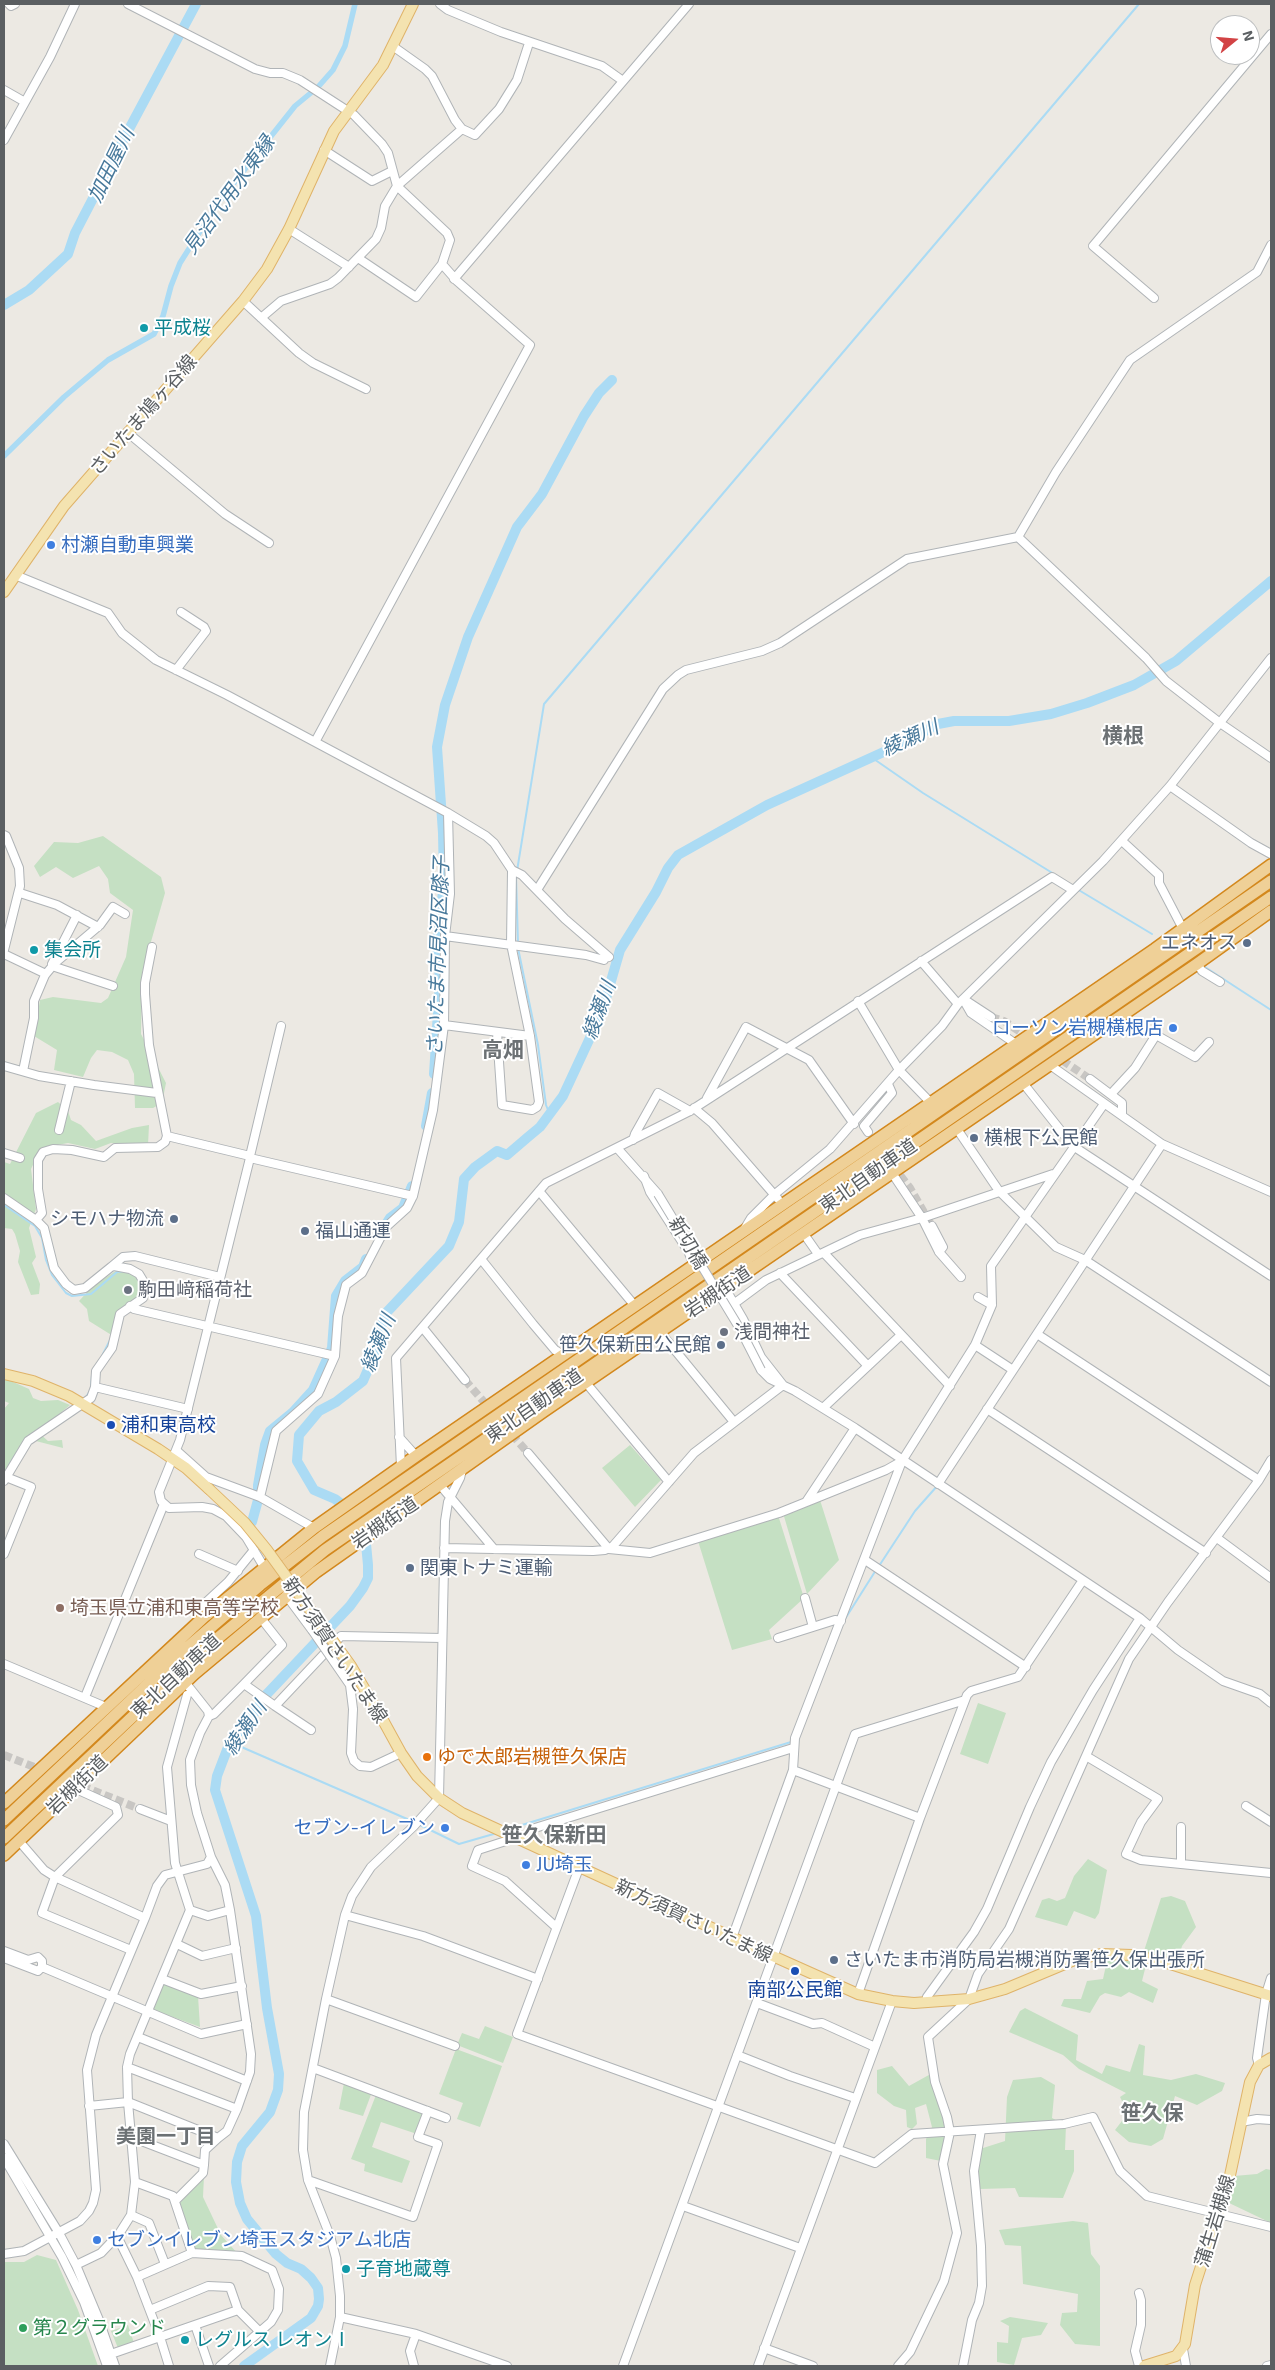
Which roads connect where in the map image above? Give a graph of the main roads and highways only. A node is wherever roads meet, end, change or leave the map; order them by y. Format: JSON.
{"nodes":[{"id":1,"x":414,"y":4,"type":"edge"},
{"id":2,"x":4,"y":592,"type":"edge"},
{"id":3,"x":1271,"y":865,"type":"edge"},
{"id":4,"x":1271,"y":882,"type":"edge"},
{"id":5,"x":1271,"y":897,"type":"edge"},
{"id":6,"x":1271,"y":911,"type":"edge"},
{"id":7,"x":4,"y":1374,"type":"edge"},
{"id":8,"x":320,"y":1529,"type":"junction"},
{"id":9,"x":4,"y":1803,"type":"edge"},
{"id":10,"x":4,"y":1820,"type":"edge"},
{"id":11,"x":4,"y":1838,"type":"edge"},
{"id":12,"x":4,"y":1855,"type":"edge"},
{"id":13,"x":1269,"y":1995,"type":"edge"},
{"id":14,"x":1271,"y":2058,"type":"edge"},
{"id":15,"x":1144,"y":2366,"type":"edge"}],
"edges":[{"from":1,"to":2,"type":"main road","name":"さいたま鳩ヶ谷線"},
{"from":3,"to":8,"type":"highway","name":"岩槻街道"},
{"from":4,"to":8,"type":"highway","name":"東北自動車道"},
{"from":5,"to":11,"type":"highway","name":"東北自動車道"},
{"from":6,"to":12,"type":"highway","name":"岩槻街道"},
{"from":7,"to":13,"type":"main road","name":"新方須賀さいたま線","bridge":true},
{"from":8,"to":9,"type":"highway","name":"岩槻街道"},
{"from":8,"to":10,"type":"highway","name":"東北自動車道"},
{"from":14,"to":15,"type":"main road","name":"蒲生岩槻線"}]}
